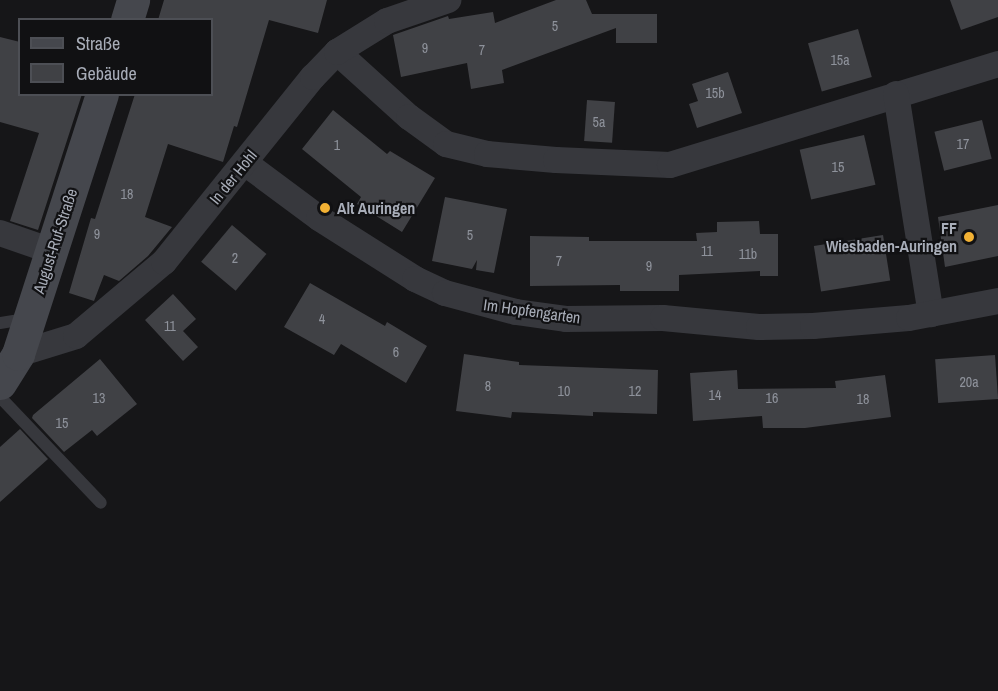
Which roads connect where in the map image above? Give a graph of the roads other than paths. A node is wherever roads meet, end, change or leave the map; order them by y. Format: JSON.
{"nodes":[{"id":1,"x":133,"y":0,"type":"edge"},
{"id":2,"x":448,"y":0,"type":"edge"},
{"id":3,"x":128,"y":18,"type":"edge"},
{"id":4,"x":337,"y":52,"type":"junction"},
{"id":5,"x":998,"y":64,"type":"edge"},
{"id":6,"x":896,"y":94,"type":"junction"},
{"id":7,"x":101,"y":96,"type":"edge"},
{"id":8,"x":245,"y":163,"type":"junction"},
{"id":9,"x":0,"y":233,"type":"edge"},
{"id":10,"x":52,"y":251,"type":"junction"},
{"id":11,"x":998,"y":301,"type":"edge"},
{"id":12,"x":931,"y":314,"type":"junction"},
{"id":13,"x":15,"y":321,"type":"edge"},
{"id":14,"x":18,"y":354,"type":"junction"},
{"id":15,"x":0,"y":383,"type":"edge"},
{"id":16,"x":0,"y":396,"type":"edge"},
{"id":17,"x":101,"y":503,"type":"dead end"}],
"edges":[{"from":1,"to":3,"type":"street"},
{"from":2,"to":4,"type":"street","name":"In der Hohl"},
{"from":4,"to":6,"type":"street"},
{"from":4,"to":8,"type":"street","name":"In der Hohl"},
{"from":5,"to":6,"type":"street"},
{"from":6,"to":12,"type":"street"},
{"from":7,"to":10,"type":"street","name":"August-Ruf-Straße"},
{"from":8,"to":12,"type":"street","name":"Im Hopfengarten"},
{"from":8,"to":14,"type":"street","name":"In der Hohl"},
{"from":9,"to":10,"type":"street"},
{"from":10,"to":13,"type":"street","name":"August-Ruf-Straße"},
{"from":11,"to":12,"type":"street","name":"Im Hopfengarten"},
{"from":13,"to":14,"type":"street","name":"August-Ruf-Straße"},
{"from":14,"to":15,"type":"street","name":"August-Ruf-Straße"},
{"from":16,"to":17,"type":"lane"}]}
